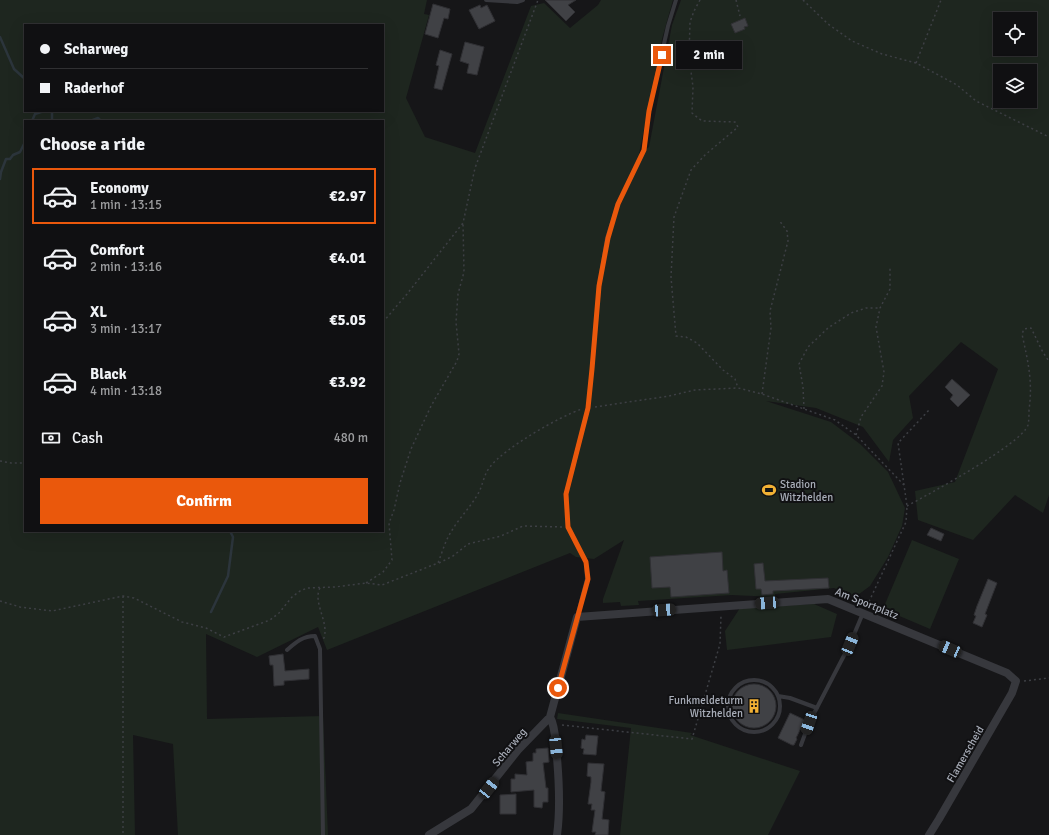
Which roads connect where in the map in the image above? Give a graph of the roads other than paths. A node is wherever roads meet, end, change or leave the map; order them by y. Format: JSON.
{"nodes":[{"id":1,"x":486,"y":0,"type":"edge"},
{"id":2,"x":523,"y":0,"type":"edge"},
{"id":3,"x":676,"y":0,"type":"edge"},
{"id":4,"x":863,"y":613,"type":"junction"},
{"id":5,"x":577,"y":617,"type":"junction"},
{"id":6,"x":287,"y":650,"type":"dead end"},
{"id":7,"x":1016,"y":681,"type":"joint"},
{"id":8,"x":778,"y":696,"type":"junction"},
{"id":9,"x":817,"y":708,"type":"junction"},
{"id":10,"x":551,"y":720,"type":"junction"},
{"id":11,"x":801,"y":745,"type":"dead end"},
{"id":12,"x":323,"y":835,"type":"edge"},
{"id":13,"x":430,"y":835,"type":"edge"},
{"id":14,"x":557,"y":835,"type":"edge"},
{"id":15,"x":929,"y":835,"type":"edge"}],
"edges":[{"from":1,"to":2,"type":"lane"},
{"from":3,"to":5,"type":"lane"},
{"from":4,"to":5,"type":"street","name":"Am Sportplatz"},
{"from":4,"to":7,"type":"street","name":"Am Sportplatz"},
{"from":4,"to":9,"type":"lane"},
{"from":5,"to":10,"type":"street","name":"Scharweg"},
{"from":6,"to":12,"type":"lane"},
{"from":7,"to":15,"type":"street","name":"Flamerscheid"},
{"from":8,"to":8,"type":"lane"},
{"from":8,"to":9,"type":"lane"},
{"from":9,"to":11,"type":"lane"},
{"from":10,"to":13,"type":"street","name":"Scharweg"},
{"from":10,"to":14,"type":"street","name":"Scharweg"}]}
